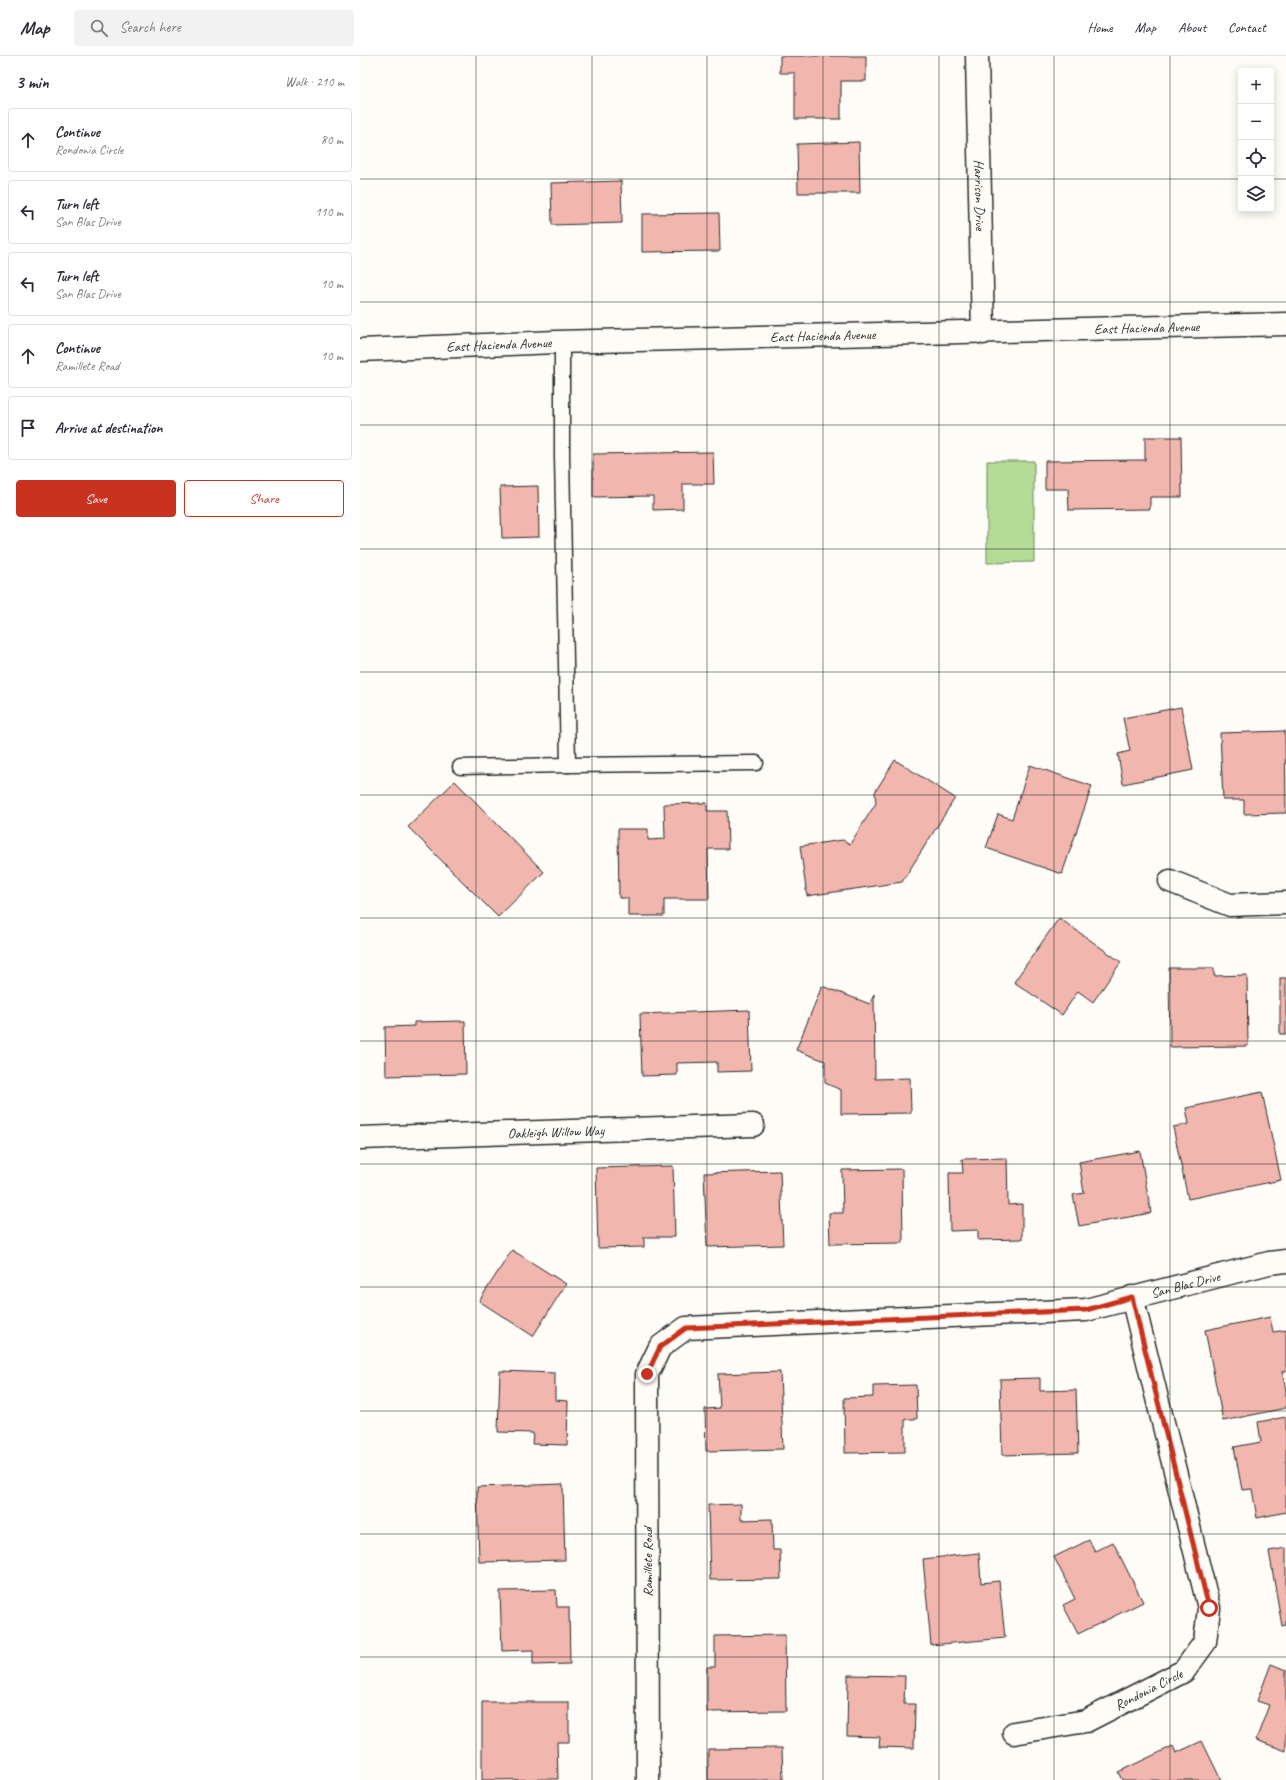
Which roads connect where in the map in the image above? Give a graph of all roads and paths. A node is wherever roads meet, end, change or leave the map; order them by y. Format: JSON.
{"nodes":[{"id":1,"x":977,"y":56,"type":"edge"},
{"id":2,"x":1286,"y":324,"type":"edge"},
{"id":3,"x":983,"y":333,"type":"junction"},
{"id":4,"x":562,"y":342,"type":"junction"},
{"id":5,"x":360,"y":350,"type":"edge"},
{"id":6,"x":756,"y":763,"type":"dead end"},
{"id":7,"x":568,"y":765,"type":"junction"},
{"id":8,"x":460,"y":767,"type":"dead end"},
{"id":9,"x":1170,"y":881,"type":"dead end"},
{"id":10,"x":1286,"y":903,"type":"edge"},
{"id":11,"x":753,"y":1125,"type":"dead end"},
{"id":12,"x":360,"y":1138,"type":"edge"},
{"id":13,"x":1286,"y":1261,"type":"edge"},
{"id":14,"x":1132,"y":1297,"type":"junction"},
{"id":15,"x":660,"y":1347,"type":"joint"},
{"id":16,"x":1014,"y":1733,"type":"dead end"},
{"id":17,"x":648,"y":1780,"type":"edge"}],
"edges":[{"from":1,"to":3,"type":"street","name":"Harrison Drive"},
{"from":2,"to":3,"type":"street","name":"East Hacienda Avenue"},
{"from":3,"to":4,"type":"street","name":"East Hacienda Avenue"},
{"from":4,"to":5,"type":"street","name":"East Hacienda Avenue"},
{"from":4,"to":7,"type":"lane"},
{"from":6,"to":7,"type":"lane"},
{"from":7,"to":8,"type":"lane"},
{"from":9,"to":10,"type":"street"},
{"from":11,"to":12,"type":"street","name":"Oakleigh Willow Way"},
{"from":13,"to":14,"type":"street","name":"San Blas Drive"},
{"from":14,"to":15,"type":"street","name":"San Blas Drive"},
{"from":14,"to":16,"type":"street","name":"Rondonia Circle"},
{"from":15,"to":17,"type":"street","name":"Ramillete Road"}]}
